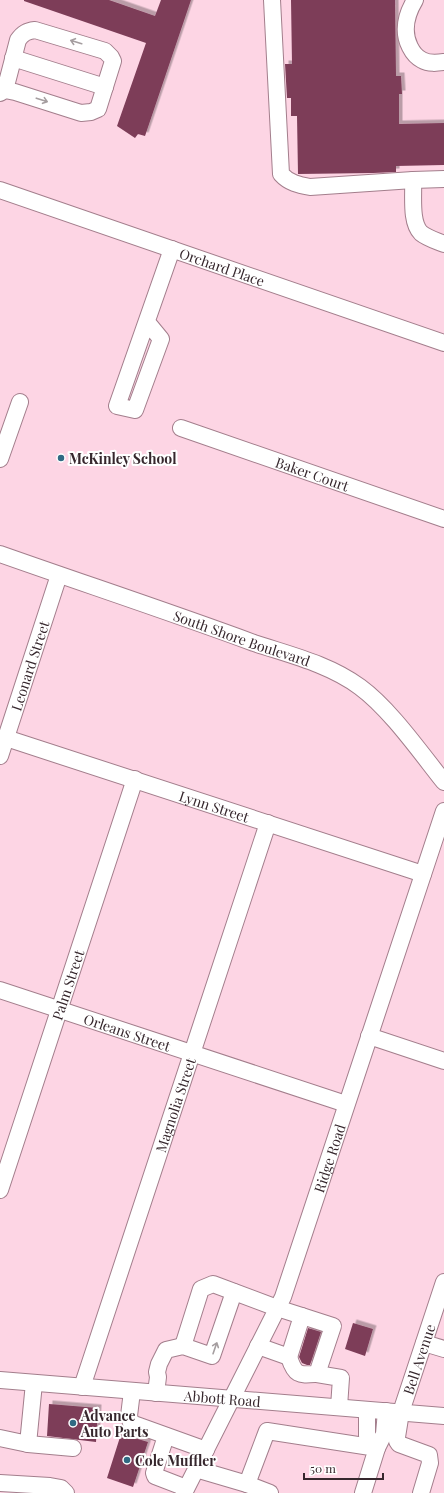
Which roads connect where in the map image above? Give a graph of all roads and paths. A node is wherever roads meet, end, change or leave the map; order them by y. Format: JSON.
{"nodes":[{"id":1,"x":272,"y":0,"type":"edge"},
{"id":2,"x":415,"y":0,"type":"edge"},
{"id":3,"x":13,"y":58,"type":"junction"},
{"id":4,"x":444,"y":62,"type":"edge"},
{"id":5,"x":105,"y":87,"type":"junction"},
{"id":6,"x":2,"y":91,"type":"edge"},
{"id":7,"x":444,"y":178,"type":"edge"},
{"id":8,"x":414,"y":180,"type":"junction"},
{"id":9,"x":0,"y":190,"type":"edge"},
{"id":10,"x":444,"y":244,"type":"edge"},
{"id":11,"x":172,"y":249,"type":"junction"},
{"id":12,"x":147,"y":322,"type":"junction"},
{"id":13,"x":444,"y":343,"type":"edge"},
{"id":14,"x":20,"y":402,"type":"dead end"},
{"id":15,"x":181,"y":428,"type":"dead end"},
{"id":16,"x":0,"y":459,"type":"edge"},
{"id":17,"x":444,"y":519,"type":"edge"},
{"id":18,"x":0,"y":554,"type":"edge"},
{"id":19,"x":59,"y":575,"type":"junction"},
{"id":20,"x":6,"y":738,"type":"junction"},
{"id":21,"x":0,"y":756,"type":"edge"},
{"id":22,"x":135,"y":779,"type":"junction"},
{"id":23,"x":444,"y":782,"type":"edge"},
{"id":24,"x":444,"y":811,"type":"edge"},
{"id":25,"x":268,"y":823,"type":"junction"},
{"id":26,"x":423,"y":874,"type":"junction"},
{"id":27,"x":0,"y":990,"type":"edge"},
{"id":28,"x":60,"y":1009,"type":"junction"},
{"id":29,"x":369,"y":1036,"type":"junction"},
{"id":30,"x":192,"y":1053,"type":"junction"},
{"id":31,"x":444,"y":1061,"type":"edge"},
{"id":32,"x":346,"y":1104,"type":"junction"},
{"id":33,"x":0,"y":1190,"type":"edge"},
{"id":34,"x":444,"y":1282,"type":"edge"},
{"id":35,"x":232,"y":1296,"type":"junction"},
{"id":36,"x":277,"y":1308,"type":"junction"},
{"id":37,"x":302,"y":1316,"type":"junction"},
{"id":38,"x":424,"y":1343,"type":"junction"},
{"id":39,"x":185,"y":1346,"type":"junction"},
{"id":40,"x":258,"y":1346,"type":"junction"},
{"id":41,"x":444,"y":1349,"type":"edge"},
{"id":42,"x":289,"y":1357,"type":"junction"},
{"id":43,"x":317,"y":1374,"type":"junction"},
{"id":44,"x":0,"y":1380,"type":"edge"},
{"id":45,"x":34,"y":1383,"type":"junction"},
{"id":46,"x":82,"y":1387,"type":"junction"},
{"id":47,"x":132,"y":1391,"type":"junction"},
{"id":48,"x":156,"y":1393,"type":"junction"},
{"id":49,"x":232,"y":1399,"type":"junction"},
{"id":50,"x":339,"y":1408,"type":"junction"},
{"id":51,"x":367,"y":1410,"type":"junction"},
{"id":52,"x":394,"y":1412,"type":"junction"},
{"id":53,"x":444,"y":1415,"type":"edge"},
{"id":54,"x":166,"y":1436,"type":"junction"},
{"id":55,"x":0,"y":1438,"type":"edge"},
{"id":56,"x":28,"y":1444,"type":"junction"},
{"id":57,"x":73,"y":1448,"type":"dead end"},
{"id":58,"x":377,"y":1448,"type":"junction"},
{"id":59,"x":206,"y":1450,"type":"junction"},
{"id":60,"x":196,"y":1469,"type":"junction"},
{"id":61,"x":0,"y":1483,"type":"edge"},
{"id":62,"x":247,"y":1484,"type":"junction"},
{"id":63,"x":185,"y":1491,"type":"edge"},
{"id":64,"x":66,"y":1493,"type":"edge"},
{"id":65,"x":270,"y":1493,"type":"edge"},
{"id":66,"x":363,"y":1493,"type":"edge"},
{"id":67,"x":420,"y":1493,"type":"edge"}],
"edges":[{"from":1,"to":8,"type":"street"},
{"from":2,"to":4,"type":"street"},
{"from":3,"to":5,"type":"street"},
{"from":5,"to":3,"type":"street","one_way":true},
{"from":3,"to":6,"type":"street"},
{"from":6,"to":5,"type":"street","one_way":true},
{"from":7,"to":8,"type":"street"},
{"from":8,"to":10,"type":"street"},
{"from":9,"to":11,"type":"street","name":"Orchard Place"},
{"from":11,"to":12,"type":"street"},
{"from":11,"to":13,"type":"street","name":"Orchard Place"},
{"from":12,"to":12,"type":"street"},
{"from":14,"to":16,"type":"street"},
{"from":15,"to":17,"type":"street","name":"Baker Court"},
{"from":18,"to":19,"type":"street","name":"South Shore Boulevard"},
{"from":19,"to":20,"type":"street","name":"Leonard Street"},
{"from":19,"to":23,"type":"street","name":"South Shore Boulevard"},
{"from":20,"to":21,"type":"street","name":"Leonard Street"},
{"from":20,"to":22,"type":"street","name":"Lynn Street"},
{"from":22,"to":25,"type":"street","name":"Lynn Street"},
{"from":22,"to":28,"type":"street","name":"Palm Street"},
{"from":24,"to":26,"type":"street","name":"Ridge Road"},
{"from":25,"to":26,"type":"street","name":"Lynn Street"},
{"from":25,"to":30,"type":"street","name":"Magnolia Street"},
{"from":26,"to":29,"type":"street","name":"Ridge Road"},
{"from":27,"to":28,"type":"street","name":"Orleans Street"},
{"from":28,"to":30,"type":"street","name":"Orleans Street"},
{"from":28,"to":33,"type":"street","name":"Palm Street"},
{"from":29,"to":31,"type":"street"},
{"from":29,"to":32,"type":"street","name":"Ridge Road"},
{"from":30,"to":32,"type":"street","name":"Orleans Street"},
{"from":30,"to":46,"type":"street","name":"Magnolia Street"},
{"from":32,"to":36,"type":"street","name":"Ridge Road"},
{"from":34,"to":38,"type":"street","name":"Bell Avenue"},
{"from":35,"to":36,"type":"street"},
{"from":39,"to":35,"type":"street","one_way":true},
{"from":35,"to":39,"type":"street"},
{"from":36,"to":37,"type":"street"},
{"from":36,"to":40,"type":"street","name":"Ridge Road"},
{"from":37,"to":42,"type":"street"},
{"from":37,"to":43,"type":"street"},
{"from":38,"to":41,"type":"street"},
{"from":38,"to":52,"type":"street","name":"Bell Avenue"},
{"from":39,"to":48,"type":"street"},
{"from":40,"to":42,"type":"street"},
{"from":40,"to":49,"type":"street","name":"Ridge Road"},
{"from":42,"to":43,"type":"street"},
{"from":43,"to":50,"type":"street"},
{"from":44,"to":45,"type":"street","name":"Abbott Road"},
{"from":45,"to":46,"type":"street","name":"Abbott Road"},
{"from":45,"to":56,"type":"street"},
{"from":46,"to":47,"type":"street","name":"Abbott Road"},
{"from":47,"to":48,"type":"street","name":"Abbott Road"},
{"from":47,"to":54,"type":"street"},
{"from":48,"to":49,"type":"street","name":"Abbott Road"},
{"from":49,"to":50,"type":"street","name":"Abbott Road"},
{"from":49,"to":59,"type":"street","name":"Ridge Road"},
{"from":50,"to":51,"type":"street","name":"Abbott Road"},
{"from":51,"to":52,"type":"street","name":"Abbott Road"},
{"from":51,"to":58,"type":"street"},
{"from":52,"to":53,"type":"street","name":"Abbott Road"},
{"from":52,"to":58,"type":"street"},
{"from":52,"to":67,"type":"street"},
{"from":54,"to":59,"type":"street"},
{"from":54,"to":63,"type":"street"},
{"from":55,"to":56,"type":"street"},
{"from":56,"to":57,"type":"street"},
{"from":58,"to":62,"type":"street"},
{"from":58,"to":66,"type":"street"},
{"from":59,"to":60,"type":"street","name":"Ridge Road"},
{"from":60,"to":62,"type":"street"},
{"from":60,"to":63,"type":"street","name":"Ridge Road"},
{"from":61,"to":64,"type":"street"},
{"from":62,"to":65,"type":"street"}]}
